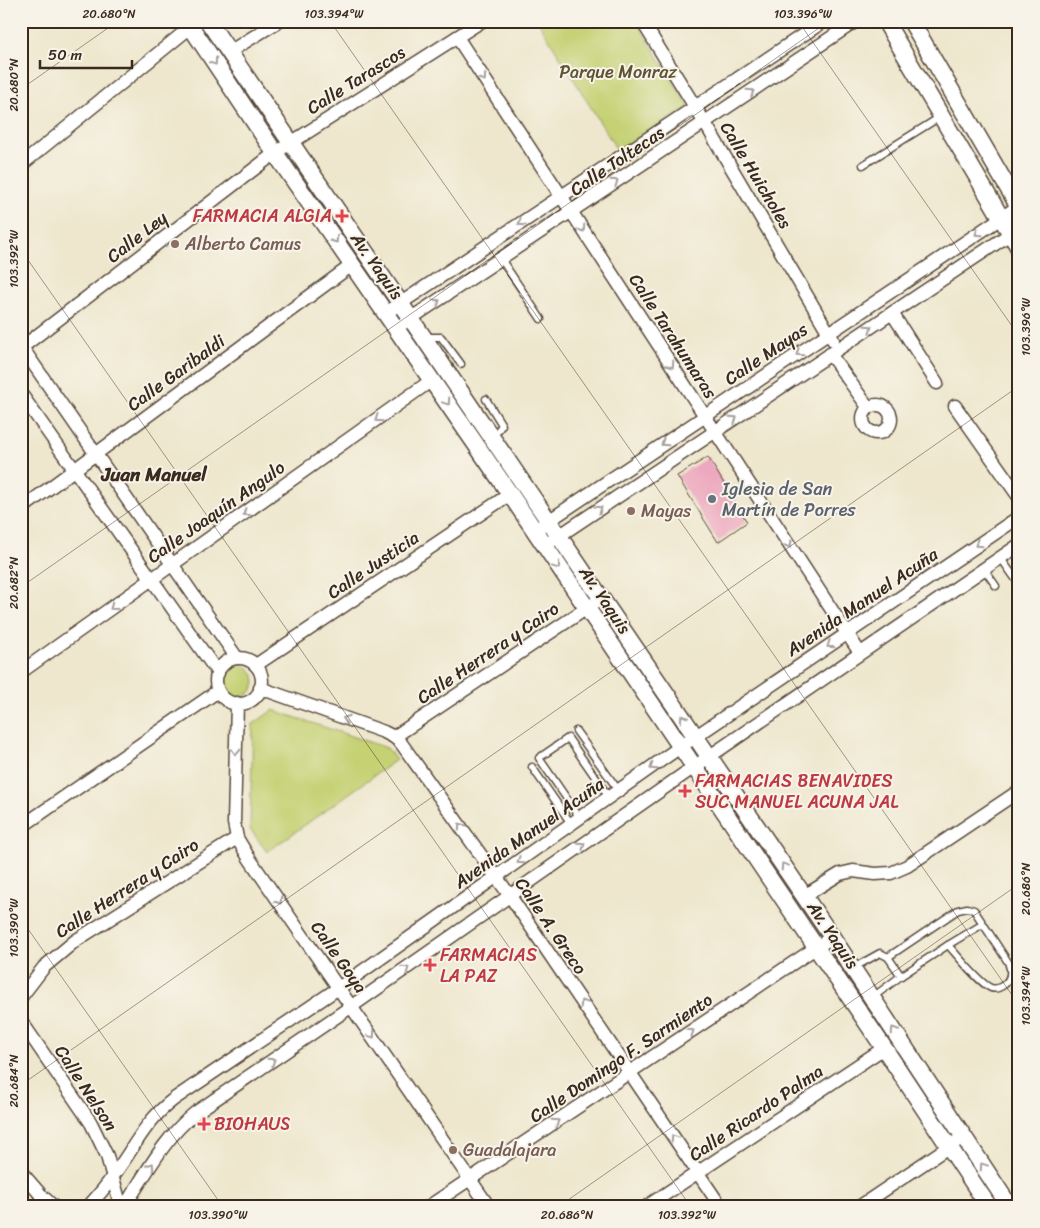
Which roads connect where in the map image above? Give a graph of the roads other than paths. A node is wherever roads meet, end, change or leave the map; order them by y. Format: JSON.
{"nodes":[{"id":1,"x":208,"y":21,"type":"edge"},
{"id":2,"x":279,"y":21,"type":"edge"},
{"id":3,"x":482,"y":21,"type":"edge"},
{"id":4,"x":642,"y":21,"type":"edge"},
{"id":5,"x":824,"y":21,"type":"edge"},
{"id":6,"x":856,"y":21,"type":"edge"},
{"id":7,"x":885,"y":21,"type":"edge"},
{"id":8,"x":911,"y":21,"type":"edge"},
{"id":9,"x":192,"y":23,"type":"edge"},
{"id":10,"x":457,"y":37,"type":"junction"},
{"id":11,"x":229,"y":52,"type":"junction"},
{"id":12,"x":695,"y":107,"type":"junction"},
{"id":13,"x":941,"y":116,"type":"junction"},
{"id":14,"x":705,"y":123,"type":"junction"},
{"id":15,"x":290,"y":143,"type":"junction"},
{"id":16,"x":275,"y":153,"type":"junction"},
{"id":17,"x":863,"y":165,"type":"dead end"},
{"id":18,"x":21,"y":166,"type":"edge"},
{"id":19,"x":560,"y":196,"type":"junction"},
{"id":20,"x":1019,"y":207,"type":"edge"},
{"id":21,"x":571,"y":212,"type":"junction"},
{"id":22,"x":1001,"y":218,"type":"junction"},
{"id":23,"x":1015,"y":230,"type":"edge"},
{"id":24,"x":1019,"y":248,"type":"edge"},
{"id":25,"x":500,"y":259,"type":"junction"},
{"id":26,"x":352,"y":265,"type":"junction"},
{"id":27,"x":400,"y":303,"type":"junction"},
{"id":28,"x":892,"y":312,"type":"junction"},
{"id":29,"x":386,"y":313,"type":"junction"},
{"id":30,"x":411,"y":319,"type":"junction"},
{"id":31,"x":540,"y":319,"type":"dead end"},
{"id":32,"x":396,"y":329,"type":"junction"},
{"id":33,"x":829,"y":333,"type":"junction"},
{"id":34,"x":423,"y":337,"type":"junction"},
{"id":35,"x":22,"y":347,"type":"edge"},
{"id":36,"x":834,"y":351,"type":"junction"},
{"id":37,"x":461,"y":364,"type":"dead end"},
{"id":38,"x":432,"y":380,"type":"junction"},
{"id":39,"x":936,"y":383,"type":"dead end"},
{"id":40,"x":21,"y":394,"type":"edge"},
{"id":41,"x":486,"y":399,"type":"dead end"},
{"id":42,"x":955,"y":406,"type":"dead end"},
{"id":43,"x":868,"y":407,"type":"dead end"},
{"id":44,"x":704,"y":416,"type":"junction"},
{"id":45,"x":714,"y":431,"type":"junction"},
{"id":46,"x":492,"y":438,"type":"junction"},
{"id":47,"x":96,"y":454,"type":"junction"},
{"id":48,"x":75,"y":470,"type":"junction"},
{"id":49,"x":510,"y":494,"type":"junction"},
{"id":50,"x":1019,"y":497,"type":"edge"},
{"id":51,"x":21,"y":509,"type":"edge"},
{"id":52,"x":1019,"y":516,"type":"edge"},
{"id":53,"x":548,"y":520,"type":"junction"},
{"id":54,"x":533,"y":530,"type":"junction"},
{"id":55,"x":559,"y":536,"type":"junction"},
{"id":56,"x":1019,"y":545,"type":"edge"},
{"id":57,"x":544,"y":546,"type":"junction"},
{"id":58,"x":1000,"y":557,"type":"junction"},
{"id":59,"x":172,"y":564,"type":"junction"},
{"id":60,"x":984,"y":569,"type":"junction"},
{"id":61,"x":152,"y":579,"type":"junction"},
{"id":62,"x":1019,"y":584,"type":"edge"},
{"id":63,"x":996,"y":586,"type":"dead end"},
{"id":64,"x":602,"y":598,"type":"junction"},
{"id":65,"x":586,"y":609,"type":"junction"},
{"id":66,"x":847,"y":634,"type":"junction"},
{"id":67,"x":860,"y":654,"type":"junction"},
{"id":68,"x":236,"y":658,"type":"junction"},
{"id":69,"x":256,"y":665,"type":"junction"},
{"id":70,"x":21,"y":672,"type":"edge"},
{"id":71,"x":218,"y":673,"type":"junction"},
{"id":72,"x":260,"y":688,"type":"junction"},
{"id":73,"x":218,"y":691,"type":"junction"},
{"id":74,"x":237,"y":703,"type":"junction"},
{"id":75,"x":576,"y":731,"type":"dead end"},
{"id":76,"x":394,"y":737,"type":"junction"},
{"id":77,"x":696,"y":737,"type":"junction"},
{"id":78,"x":680,"y":747,"type":"junction"},
{"id":79,"x":709,"y":756,"type":"junction"},
{"id":80,"x":532,"y":767,"type":"dead end"},
{"id":81,"x":694,"y":767,"type":"junction"},
{"id":82,"x":1019,"y":791,"type":"edge"},
{"id":83,"x":614,"y":794,"type":"junction"},
{"id":84,"x":576,"y":822,"type":"junction"},
{"id":85,"x":21,"y":827,"type":"edge"},
{"id":86,"x":237,"y":838,"type":"junction"},
{"id":87,"x":497,"y":877,"type":"junction"},
{"id":88,"x":510,"y":896,"type":"junction"},
{"id":89,"x":804,"y":896,"type":"junction"},
{"id":90,"x":983,"y":924,"type":"junction"},
{"id":91,"x":832,"y":937,"type":"junction"},
{"id":92,"x":948,"y":945,"type":"junction"},
{"id":93,"x":817,"y":948,"type":"junction"},
{"id":94,"x":888,"y":957,"type":"junction"},
{"id":95,"x":853,"y":968,"type":"junction"},
{"id":96,"x":901,"y":976,"type":"junction"},
{"id":97,"x":340,"y":988,"type":"junction"},
{"id":98,"x":21,"y":997,"type":"edge"},
{"id":99,"x":873,"y":998,"type":"junction"},
{"id":100,"x":352,"y":1006,"type":"junction"},
{"id":101,"x":857,"y":1007,"type":"junction"},
{"id":102,"x":21,"y":1021,"type":"edge"},
{"id":103,"x":884,"y":1048,"type":"junction"},
{"id":104,"x":630,"y":1073,"type":"junction"},
{"id":105,"x":963,"y":1138,"type":"junction"},
{"id":106,"x":949,"y":1147,"type":"junction"},
{"id":107,"x":21,"y":1172,"type":"edge"},
{"id":108,"x":698,"y":1172,"type":"junction"},
{"id":109,"x":114,"y":1176,"type":"junction"},
{"id":110,"x":470,"y":1179,"type":"junction"},
{"id":111,"x":988,"y":1205,"type":"edge"},
{"id":112,"x":54,"y":1207,"type":"edge"},
{"id":113,"x":88,"y":1207,"type":"edge"},
{"id":114,"x":122,"y":1207,"type":"edge"},
{"id":115,"x":428,"y":1207,"type":"edge"},
{"id":116,"x":489,"y":1207,"type":"edge"},
{"id":117,"x":646,"y":1207,"type":"edge"},
{"id":118,"x":721,"y":1207,"type":"edge"},
{"id":119,"x":859,"y":1207,"type":"edge"},
{"id":120,"x":1010,"y":1207,"type":"edge"}],
"edges":[{"from":1,"to":11,"type":"street","name":"Av. Yaquis"},
{"from":2,"to":11,"type":"street"},
{"from":3,"to":10,"type":"street","name":"Calle Tarascos"},
{"from":4,"to":12,"type":"street","name":"Calle Huicholes"},
{"from":5,"to":12,"type":"street","name":"Calle Toltecas"},
{"from":14,"to":6,"type":"street","name":"Calle Toltecas","one_way":true},
{"from":7,"to":13,"type":"street"},
{"from":8,"to":20,"type":"street"},
{"from":9,"to":16,"type":"street","name":"Av. Yaquis","one_way":true},
{"from":9,"to":18,"type":"street"},
{"from":10,"to":15,"type":"street","name":"Calle Tarascos"},
{"from":10,"to":19,"type":"street","name":"Calle Tarahumaras","one_way":true},
{"from":11,"to":15,"type":"street","name":"Av. Yaquis"},
{"from":12,"to":14,"type":"street","name":"Calle Huicholes"},
{"from":12,"to":19,"type":"street","name":"Calle Toltecas"},
{"from":13,"to":17,"type":"lane"},
{"from":13,"to":22,"type":"street"},
{"from":21,"to":14,"type":"street","name":"Calle Toltecas","one_way":true},
{"from":14,"to":33,"type":"street","name":"Calle Huicholes"},
{"from":15,"to":16,"type":"street","name":"Calle Tarascos"},
{"from":15,"to":27,"type":"street","name":"Av. Yaquis"},
{"from":16,"to":26,"type":"street","name":"Av. Yaquis","one_way":true},
{"from":16,"to":35,"type":"street","name":"Calle Ley"},
{"from":19,"to":21,"type":"street","name":"Calle Tarahumaras"},
{"from":19,"to":27,"type":"street","name":"Calle Toltecas","one_way":true},
{"from":20,"to":22,"type":"street","name":"Calle Mayas"},
{"from":21,"to":25,"type":"street","name":"Calle Toltecas"},
{"from":21,"to":44,"type":"street","name":"Calle Tarahumaras","one_way":true},
{"from":22,"to":23,"type":"street"},
{"from":22,"to":33,"type":"street","name":"Calle Mayas","one_way":true},
{"from":23,"to":24,"type":"street"},
{"from":23,"to":28,"type":"street","name":"Calle Mayas"},
{"from":30,"to":25,"type":"street","name":"Calle Toltecas","one_way":true},
{"from":25,"to":31,"type":"lane"},
{"from":26,"to":29,"type":"street","name":"Av. Yaquis"},
{"from":26,"to":47,"type":"street","name":"Calle Garibaldi"},
{"from":27,"to":29,"type":"street","name":"Calle Toltecas"},
{"from":27,"to":30,"type":"street","name":"Av. Yaquis"},
{"from":36,"to":28,"type":"street","name":"Calle Mayas","one_way":true},
{"from":28,"to":39,"type":"street"},
{"from":29,"to":32,"type":"street","name":"Av. Yaquis"},
{"from":30,"to":32,"type":"street","name":"Calle Toltecas"},
{"from":30,"to":34,"type":"street","name":"Av. Yaquis"},
{"from":32,"to":38,"type":"street","name":"Av. Yaquis"},
{"from":33,"to":36,"type":"street","name":"Calle Huicholes"},
{"from":33,"to":44,"type":"street","name":"Calle Mayas","one_way":true},
{"from":34,"to":37,"type":"lane"},
{"from":34,"to":46,"type":"street","name":"Av. Yaquis"},
{"from":35,"to":47,"type":"street"},
{"from":36,"to":43,"type":"street","name":"Calle Huicholes"},
{"from":45,"to":36,"type":"street","name":"Calle Mayas","one_way":true},
{"from":38,"to":49,"type":"street","name":"Av. Yaquis","one_way":true},
{"from":38,"to":59,"type":"street","name":"Calle Joaquín Angulo","one_way":true},
{"from":40,"to":48,"type":"street"},
{"from":41,"to":46,"type":"lane"},
{"from":42,"to":50,"type":"street"},
{"from":44,"to":45,"type":"street","name":"Calle Tarahumaras"},
{"from":44,"to":53,"type":"street","name":"Calle Mayas","one_way":true},
{"from":55,"to":45,"type":"street","name":"Calle Mayas","one_way":true},
{"from":45,"to":66,"type":"street","name":"Calle Tarahumaras","one_way":true},
{"from":46,"to":53,"type":"street","name":"Av. Yaquis"},
{"from":47,"to":48,"type":"street","name":"Calle Garibaldi"},
{"from":47,"to":59,"type":"street"},
{"from":48,"to":51,"type":"street","name":"Calle Garibaldi"},
{"from":48,"to":61,"type":"street"},
{"from":49,"to":54,"type":"street","name":"Av. Yaquis"},
{"from":49,"to":69,"type":"street","name":"Calle Justicia"},
{"from":52,"to":66,"type":"street","name":"Avenida Manuel Acuña","one_way":true},
{"from":53,"to":54,"type":"street","name":"Calle Mayas"},
{"from":53,"to":55,"type":"street","name":"Av. Yaquis"},
{"from":54,"to":57,"type":"street","name":"Av. Yaquis"},
{"from":55,"to":57,"type":"street","name":"Calle Mayas"},
{"from":55,"to":64,"type":"street","name":"Av. Yaquis"},
{"from":56,"to":58,"type":"street"},
{"from":57,"to":65,"type":"street","name":"Av. Yaquis","one_way":true},
{"from":58,"to":60,"type":"street"},
{"from":58,"to":62,"type":"lane"},
{"from":59,"to":61,"type":"street","name":"Calle Joaquín Angulo"},
{"from":59,"to":68,"type":"street"},
{"from":60,"to":63,"type":"lane"},
{"from":60,"to":67,"type":"street"},
{"from":61,"to":70,"type":"street","name":"Calle Joaquín Angulo","one_way":true},
{"from":61,"to":71,"type":"street"},
{"from":64,"to":65,"type":"street","name":"Calle Herrera y Cairo"},
{"from":77,"to":64,"type":"street","name":"Av. Yaquis","one_way":true},
{"from":65,"to":76,"type":"street","name":"Calle Herrera y Cairo"},
{"from":65,"to":78,"type":"street","name":"Av. Yaquis"},
{"from":66,"to":67,"type":"street","name":"Calle Tarahumaras"},
{"from":66,"to":77,"type":"street","name":"Avenida Manuel Acuña","one_way":true},
{"from":67,"to":79,"type":"street"},
{"from":68,"to":69,"type":"street"},
{"from":68,"to":71,"type":"street"},
{"from":69,"to":72,"type":"street"},
{"from":71,"to":73,"type":"street"},
{"from":72,"to":74,"type":"street"},
{"from":76,"to":72,"type":"street","name":"Calle A. Greco","one_way":true},
{"from":73,"to":74,"type":"street"},
{"from":73,"to":85,"type":"street"},
{"from":74,"to":86,"type":"street","name":"Calle Goya","one_way":true},
{"from":75,"to":83,"type":"lane"},
{"from":87,"to":76,"type":"street","name":"Calle A. Greco","one_way":true},
{"from":77,"to":78,"type":"street","name":"Avenida Manuel Acuña"},
{"from":77,"to":79,"type":"street","name":"Av. Yaquis"},
{"from":78,"to":81,"type":"street","name":"Av. Yaquis"},
{"from":78,"to":83,"type":"street","name":"Avenida Manuel Acuña","one_way":true},
{"from":79,"to":81,"type":"street"},
{"from":89,"to":79,"type":"street","name":"Av. Yaquis","one_way":true},
{"from":80,"to":84,"type":"lane"},
{"from":88,"to":81,"type":"street","one_way":true},
{"from":81,"to":93,"type":"street","name":"Av. Yaquis"},
{"from":82,"to":89,"type":"street"},
{"from":83,"to":84,"type":"street","name":"Avenida Manuel Acuña"},
{"from":83,"to":84,"type":"lane"},
{"from":84,"to":87,"type":"street","name":"Avenida Manuel Acuña","one_way":true},
{"from":86,"to":97,"type":"street","name":"Calle Goya","one_way":true},
{"from":86,"to":98,"type":"street","name":"Calle Herrera y Cairo"},
{"from":87,"to":88,"type":"street","name":"Calle A. Greco"},
{"from":87,"to":97,"type":"street","name":"Avenida Manuel Acuña"},
{"from":100,"to":88,"type":"street","one_way":true},
{"from":104,"to":88,"type":"street","name":"Calle A. Greco","one_way":true},
{"from":89,"to":91,"type":"street","name":"Av. Yaquis"},
{"from":90,"to":92,"type":"lane"},
{"from":90,"to":92,"type":"lane"},
{"from":90,"to":94,"type":"lane"},
{"from":91,"to":93,"type":"street","name":"Calle Domingo F. Sarmiento"},
{"from":91,"to":95,"type":"street","name":"Av. Yaquis"},
{"from":92,"to":96,"type":"lane"},
{"from":93,"to":101,"type":"street","name":"Av. Yaquis"},
{"from":104,"to":93,"type":"street","name":"Calle Domingo F. Sarmiento","one_way":true},
{"from":94,"to":95,"type":"lane"},
{"from":94,"to":96,"type":"lane"},
{"from":95,"to":99,"type":"street","name":"Av. Yaquis"},
{"from":96,"to":99,"type":"lane"},
{"from":97,"to":100,"type":"street","name":"Calle Goya"},
{"from":97,"to":109,"type":"street","name":"Avenida Manuel Acuña"},
{"from":99,"to":101,"type":"lane"},
{"from":105,"to":99,"type":"street","name":"Av. Yaquis","one_way":true},
{"from":100,"to":110,"type":"street","name":"Calle Goya","one_way":true},
{"from":114,"to":100,"type":"street","one_way":true},
{"from":101,"to":103,"type":"street","name":"Av. Yaquis"},
{"from":102,"to":109,"type":"street","name":"Calle Nelson"},
{"from":103,"to":106,"type":"street","name":"Av. Yaquis"},
{"from":103,"to":108,"type":"street","name":"Calle Ricardo Palma"},
{"from":108,"to":104,"type":"street","name":"Calle A. Greco","one_way":true},
{"from":110,"to":104,"type":"street","name":"Calle Domingo F. Sarmiento","one_way":true},
{"from":105,"to":106,"type":"street"},
{"from":120,"to":105,"type":"street","name":"Av. Yaquis","one_way":true},
{"from":106,"to":111,"type":"street","name":"Av. Yaquis"},
{"from":106,"to":119,"type":"street"},
{"from":107,"to":112,"type":"street"},
{"from":108,"to":117,"type":"street","name":"Calle Ricardo Palma"},
{"from":108,"to":118,"type":"street","name":"Calle A. Greco"},
{"from":109,"to":113,"type":"street","name":"Avenida Manuel Acuña"},
{"from":109,"to":114,"type":"street","name":"Calle Nelson"},
{"from":110,"to":115,"type":"street","name":"Calle Domingo F. Sarmiento"},
{"from":110,"to":116,"type":"street","name":"Calle Goya"}]}
